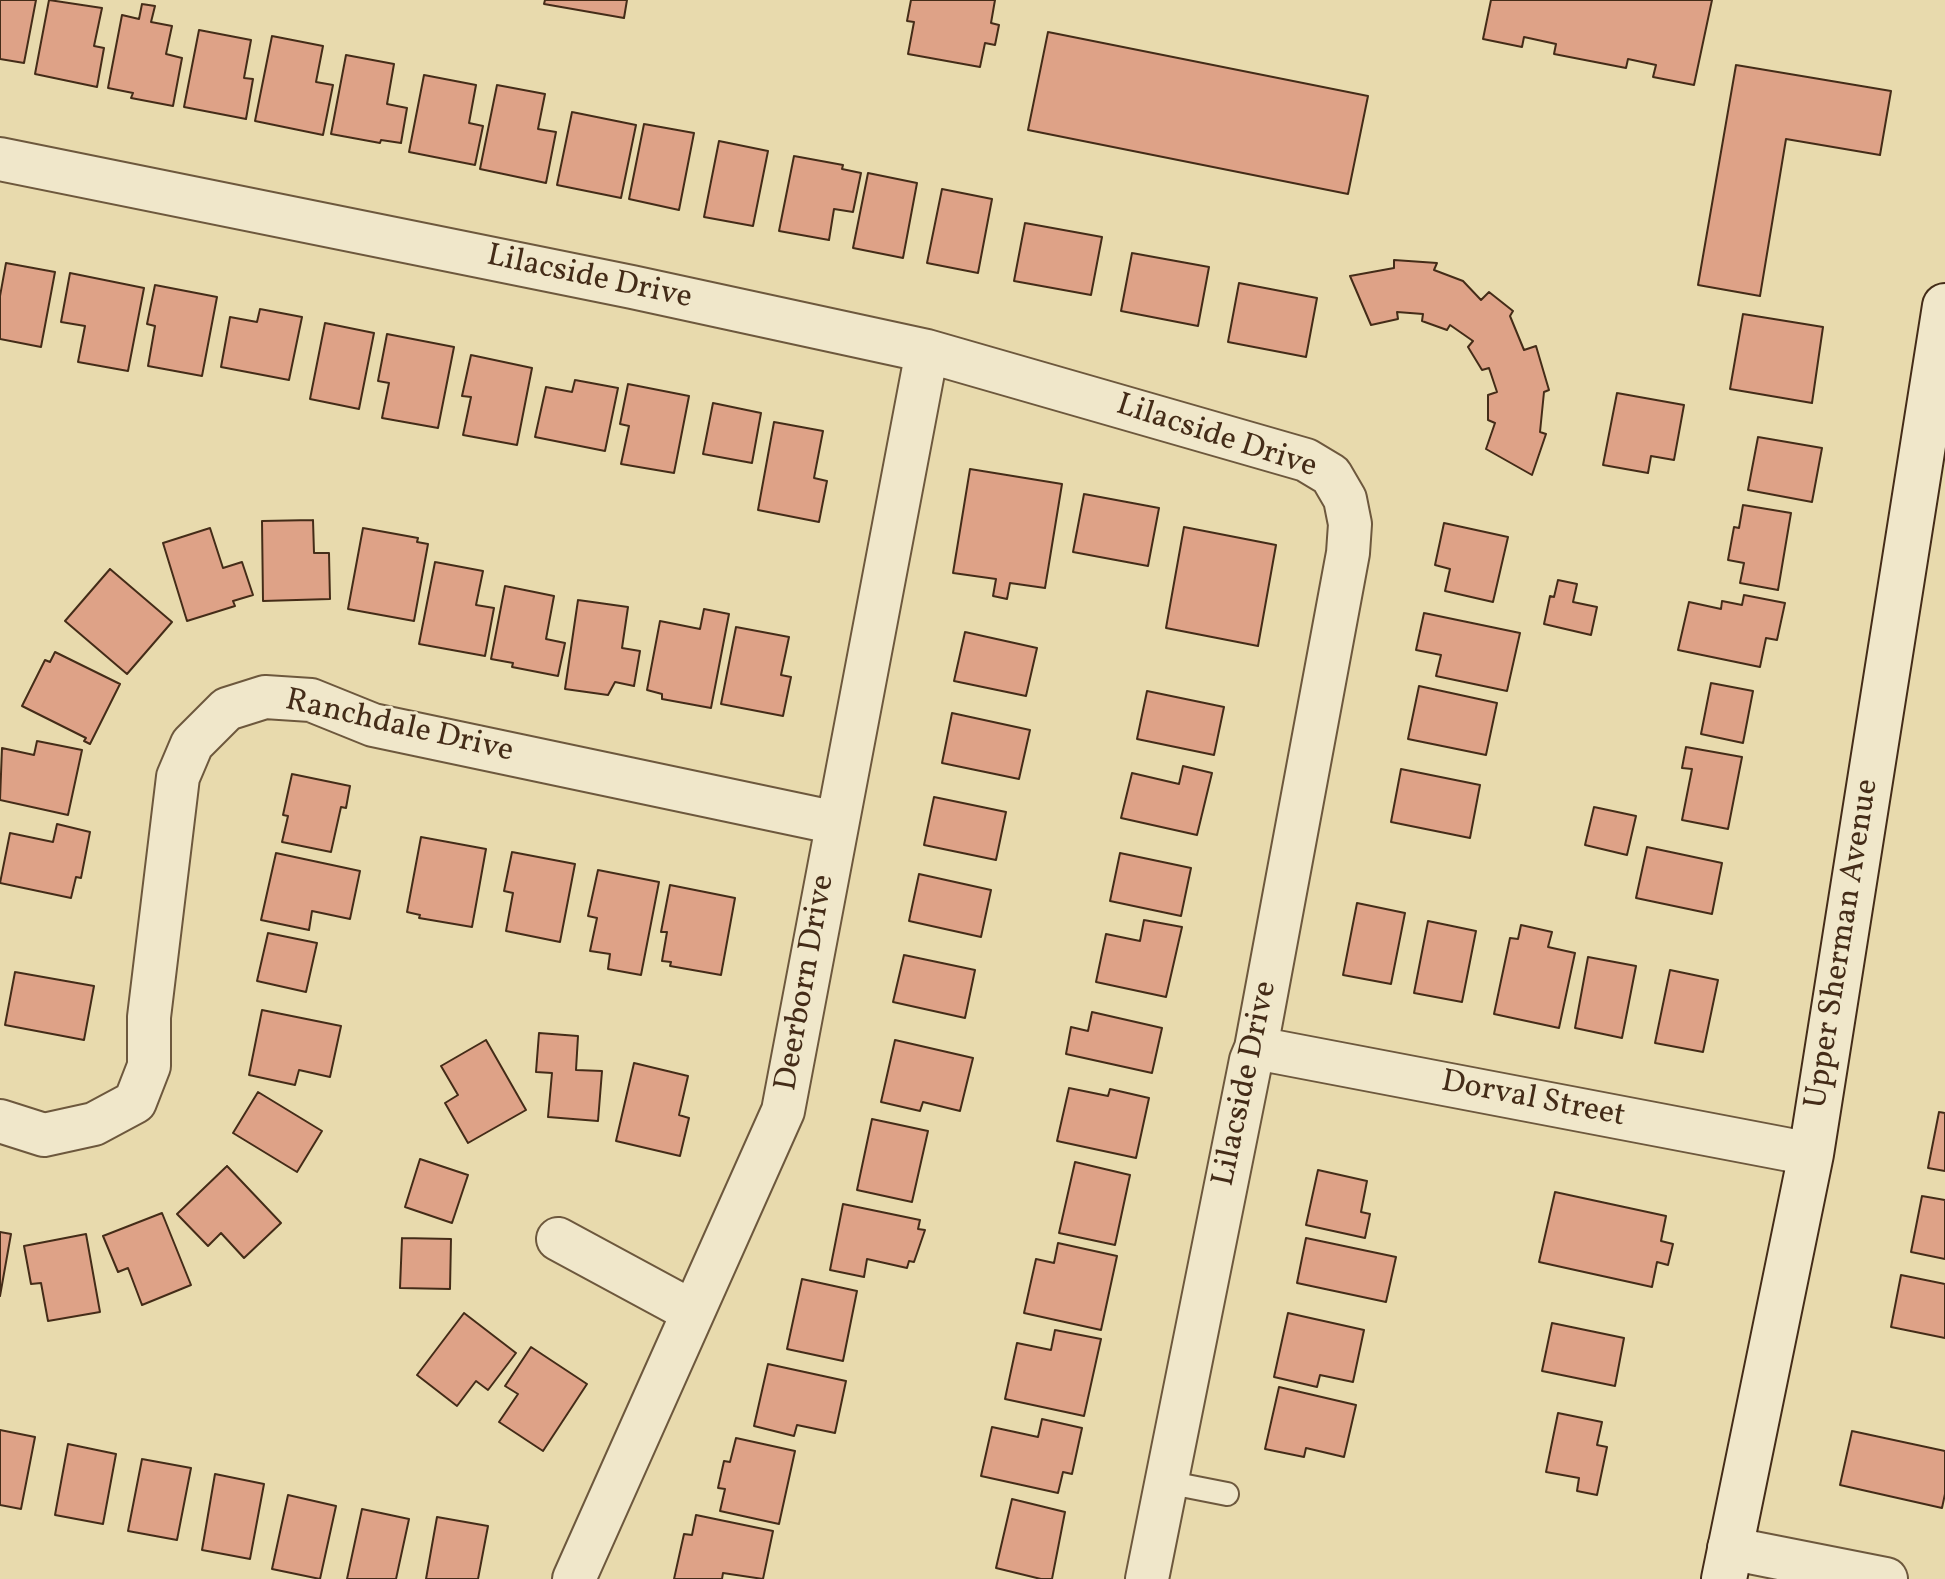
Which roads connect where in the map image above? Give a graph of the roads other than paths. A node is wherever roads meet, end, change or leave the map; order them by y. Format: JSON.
{"nodes":[{"id":1,"x":0,"y":159,"type":"edge"},
{"id":2,"x":1945,"y":306,"type":"edge"},
{"id":3,"x":927,"y":351,"type":"junction"},
{"id":4,"x":837,"y":823,"type":"junction"},
{"id":5,"x":1256,"y":1048,"type":"junction"},
{"id":6,"x":0,"y":1121,"type":"edge"},
{"id":7,"x":1811,"y":1154,"type":"junction"},
{"id":8,"x":558,"y":1239,"type":"dead end"},
{"id":9,"x":693,"y":1312,"type":"junction"},
{"id":10,"x":1166,"y":1482,"type":"junction"},
{"id":11,"x":1227,"y":1494,"type":"dead end"},
{"id":12,"x":1727,"y":1563,"type":"edge"},
{"id":13,"x":574,"y":1579,"type":"edge"},
{"id":14,"x":1147,"y":1579,"type":"edge"},
{"id":15,"x":1886,"y":1579,"type":"edge"}],
"edges":[{"from":1,"to":3,"type":"street","name":"Lilacside Drive"},
{"from":2,"to":7,"type":"main road","name":"Upper Sherman Avenue"},
{"from":3,"to":4,"type":"street","name":"Deerborn Drive"},
{"from":3,"to":5,"type":"street","name":"Lilacside Drive"},
{"from":4,"to":6,"type":"street","name":"Ranchdale Drive"},
{"from":4,"to":9,"type":"street","name":"Deerborn Drive"},
{"from":5,"to":7,"type":"street","name":"Dorval Street"},
{"from":5,"to":10,"type":"street","name":"Lilacside Drive"},
{"from":7,"to":12,"type":"main road","name":"Upper Sherman Avenue"},
{"from":8,"to":9,"type":"street"},
{"from":9,"to":13,"type":"street","name":"Deerborn Drive"},
{"from":10,"to":11,"type":"lane"},
{"from":10,"to":14,"type":"street","name":"Lilacside Drive"},
{"from":12,"to":15,"type":"street"}]}
